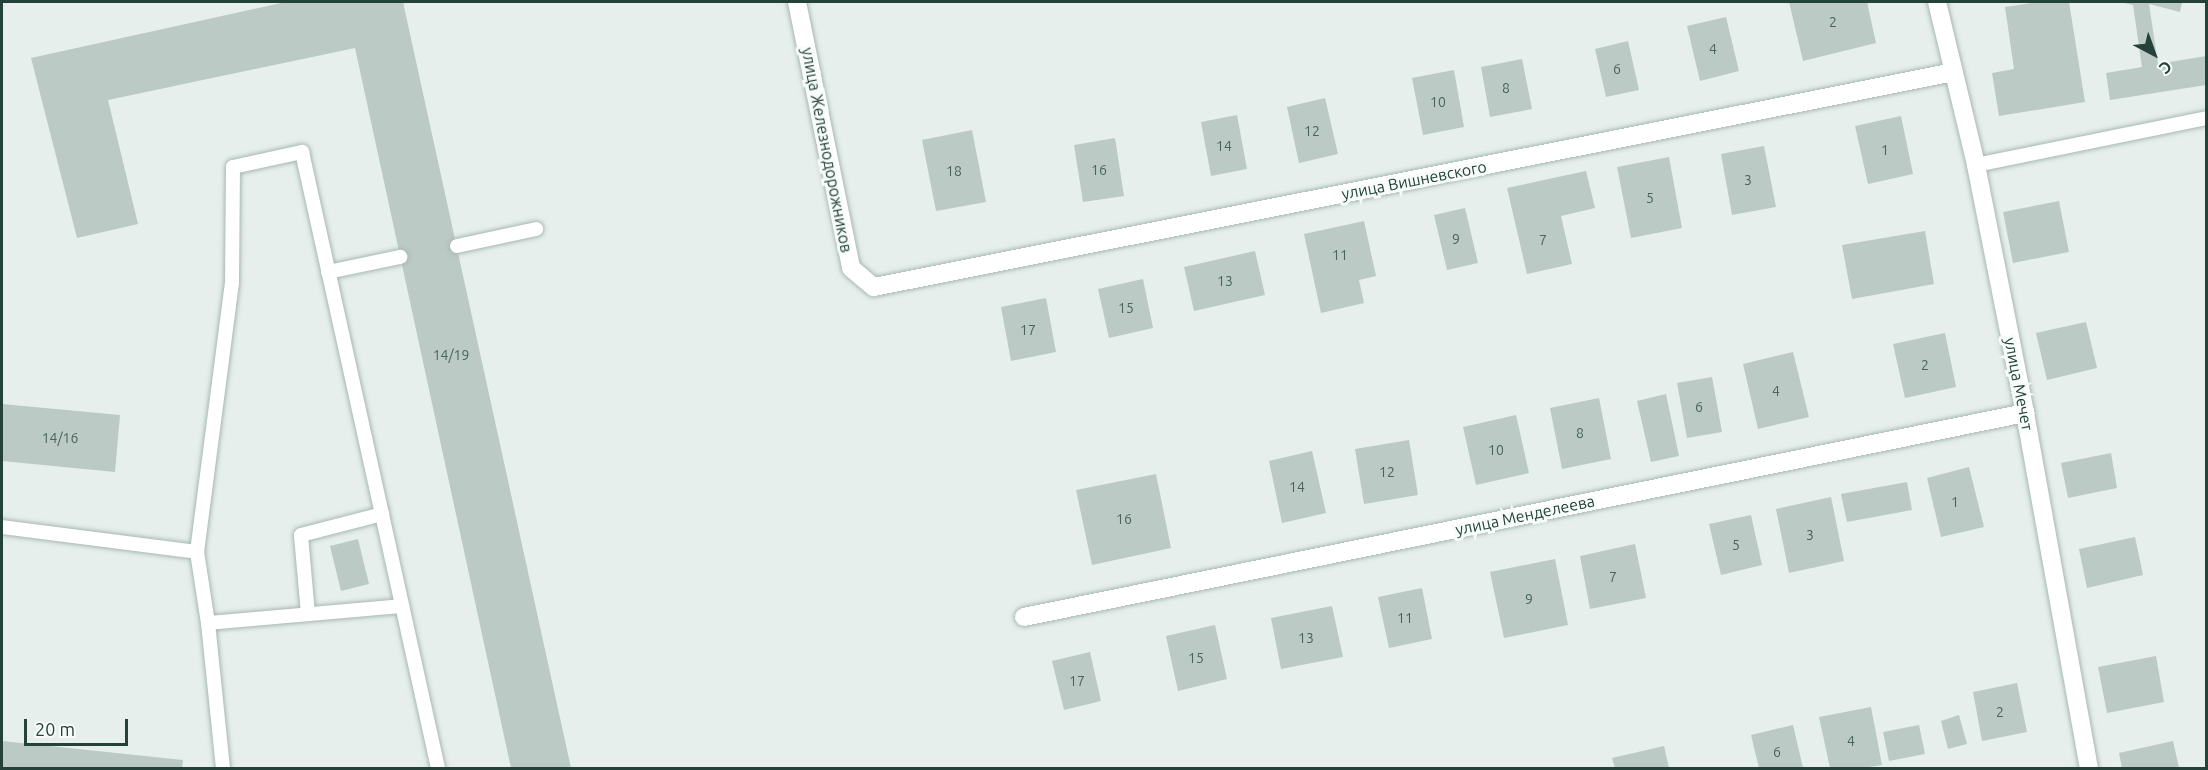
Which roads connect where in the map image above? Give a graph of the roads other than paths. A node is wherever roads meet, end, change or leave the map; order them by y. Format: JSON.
{"nodes":[{"id":1,"x":798,"y":2,"type":"edge"},
{"id":2,"x":1937,"y":2,"type":"edge"},
{"id":3,"x":1954,"y":72,"type":"junction"},
{"id":4,"x":2206,"y":118,"type":"edge"},
{"id":5,"x":1976,"y":165,"type":"junction"},
{"id":6,"x":536,"y":229,"type":"dead end"},
{"id":7,"x":457,"y":246,"type":"dead end"},
{"id":8,"x":400,"y":257,"type":"dead end"},
{"id":9,"x":328,"y":272,"type":"junction"},
{"id":10,"x":874,"y":287,"type":"joint"},
{"id":11,"x":2025,"y":413,"type":"junction"},
{"id":12,"x":382,"y":514,"type":"junction"},
{"id":13,"x":2,"y":527,"type":"edge"},
{"id":14,"x":197,"y":552,"type":"junction"},
{"id":15,"x":402,"y":606,"type":"junction"},
{"id":16,"x":308,"y":614,"type":"junction"},
{"id":17,"x":1024,"y":617,"type":"dead end"},
{"id":18,"x":208,"y":623,"type":"junction"},
{"id":19,"x":223,"y":768,"type":"edge"},
{"id":20,"x":438,"y":768,"type":"edge"},
{"id":21,"x":2085,"y":768,"type":"edge"}],
"edges":[{"from":1,"to":10,"type":"street","name":"улица Железнодорожников"},
{"from":2,"to":3,"type":"street","name":"улица Мечет"},
{"from":3,"to":5,"type":"street","name":"улица Мечет"},
{"from":3,"to":10,"type":"street","name":"улица Вишневского"},
{"from":4,"to":5,"type":"lane"},
{"from":5,"to":11,"type":"street","name":"улица Мечет"},
{"from":6,"to":7,"type":"lane"},
{"from":8,"to":9,"type":"lane"},
{"from":9,"to":12,"type":"lane"},
{"from":9,"to":14,"type":"lane"},
{"from":11,"to":17,"type":"street","name":"улица Менделеева"},
{"from":11,"to":21,"type":"street","name":"улица Мечет"},
{"from":12,"to":15,"type":"lane"},
{"from":12,"to":16,"type":"lane"},
{"from":13,"to":14,"type":"lane"},
{"from":14,"to":18,"type":"lane"},
{"from":15,"to":16,"type":"lane"},
{"from":15,"to":20,"type":"lane"},
{"from":16,"to":18,"type":"lane"},
{"from":18,"to":19,"type":"lane"}]}
